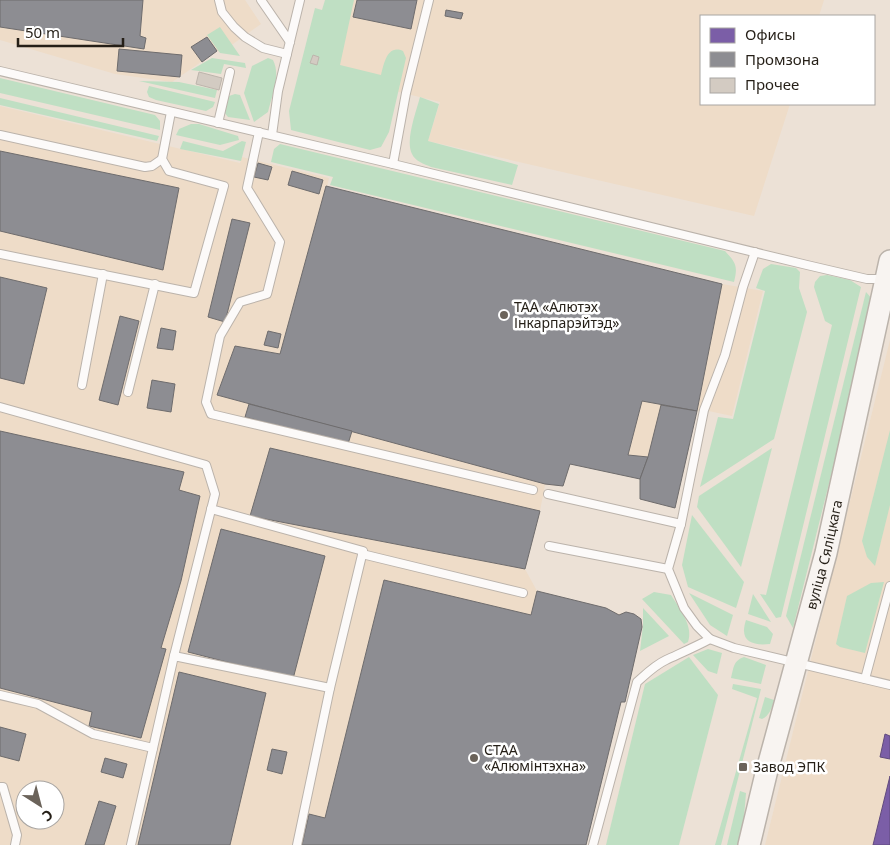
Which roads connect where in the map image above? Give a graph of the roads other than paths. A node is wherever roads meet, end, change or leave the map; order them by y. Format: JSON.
{"nodes":[{"id":1,"x":219,"y":0,"type":"edge"},
{"id":2,"x":261,"y":0,"type":"edge"},
{"id":3,"x":300,"y":0,"type":"edge"},
{"id":4,"x":429,"y":0,"type":"edge"},
{"id":5,"x":290,"y":42,"type":"junction"},
{"id":6,"x":287,"y":54,"type":"junction"},
{"id":7,"x":0,"y":71,"type":"edge"},
{"id":8,"x":230,"y":72,"type":"dead end"},
{"id":9,"x":171,"y":112,"type":"junction"},
{"id":10,"x":218,"y":123,"type":"junction"},
{"id":11,"x":259,"y":132,"type":"junction"},
{"id":12,"x":0,"y":134,"type":"edge"},
{"id":13,"x":272,"y":135,"type":"junction"},
{"id":14,"x":162,"y":159,"type":"junction"},
{"id":15,"x":393,"y":164,"type":"junction"},
{"id":16,"x":755,"y":252,"type":"junction"},
{"id":17,"x":0,"y":254,"type":"edge"},
{"id":18,"x":888,"y":270,"type":"edge"},
{"id":19,"x":103,"y":274,"type":"junction"},
{"id":20,"x":155,"y":284,"type":"junction"},
{"id":21,"x":82,"y":385,"type":"dead end"},
{"id":22,"x":128,"y":392,"type":"dead end"},
{"id":23,"x":0,"y":407,"type":"edge"},
{"id":24,"x":533,"y":490,"type":"dead end"},
{"id":25,"x":548,"y":494,"type":"dead end"},
{"id":26,"x":211,"y":509,"type":"junction"},
{"id":27,"x":681,"y":524,"type":"junction"},
{"id":28,"x":549,"y":546,"type":"dead end"},
{"id":29,"x":362,"y":554,"type":"junction"},
{"id":30,"x":668,"y":569,"type":"junction"},
{"id":31,"x":890,"y":586,"type":"edge"},
{"id":32,"x":523,"y":593,"type":"dead end"},
{"id":33,"x":710,"y":639,"type":"junction"},
{"id":34,"x":174,"y":656,"type":"junction"},
{"id":35,"x":797,"y":662,"type":"junction"},
{"id":36,"x":865,"y":679,"type":"junction"},
{"id":37,"x":890,"y":685,"type":"edge"},
{"id":38,"x":330,"y":688,"type":"junction"},
{"id":39,"x":0,"y":695,"type":"edge"},
{"id":40,"x":153,"y":748,"type":"junction"},
{"id":41,"x":0,"y":787,"type":"edge"},
{"id":42,"x":15,"y":845,"type":"edge"},
{"id":43,"x":130,"y":845,"type":"edge"},
{"id":44,"x":297,"y":845,"type":"edge"},
{"id":45,"x":593,"y":845,"type":"edge"},
{"id":46,"x":749,"y":845,"type":"edge"}],
"edges":[{"from":1,"to":6,"type":"lane"},
{"from":2,"to":5,"type":"lane"},
{"from":3,"to":5,"type":"lane"},
{"from":4,"to":15,"type":"lane"},
{"from":5,"to":6,"type":"lane"},
{"from":6,"to":13,"type":"lane"},
{"from":7,"to":9,"type":"lane"},
{"from":8,"to":10,"type":"lane"},
{"from":9,"to":10,"type":"lane"},
{"from":9,"to":14,"type":"lane"},
{"from":10,"to":11,"type":"lane"},
{"from":11,"to":13,"type":"lane"},
{"from":11,"to":24,"type":"lane"},
{"from":12,"to":14,"type":"lane"},
{"from":13,"to":15,"type":"lane"},
{"from":14,"to":20,"type":"lane"},
{"from":15,"to":16,"type":"lane"},
{"from":16,"to":18,"type":"lane"},
{"from":16,"to":27,"type":"lane"},
{"from":17,"to":19,"type":"lane"},
{"from":18,"to":35,"type":"main road","name":"вуліца Сяліцкага"},
{"from":19,"to":20,"type":"lane"},
{"from":19,"to":21,"type":"lane"},
{"from":20,"to":22,"type":"lane"},
{"from":23,"to":26,"type":"lane"},
{"from":25,"to":27,"type":"lane"},
{"from":26,"to":29,"type":"lane"},
{"from":26,"to":34,"type":"lane"},
{"from":27,"to":30,"type":"lane"},
{"from":28,"to":30,"type":"lane"},
{"from":29,"to":32,"type":"lane"},
{"from":29,"to":38,"type":"lane"},
{"from":30,"to":33,"type":"lane"},
{"from":31,"to":36,"type":"lane"},
{"from":33,"to":35,"type":"lane"},
{"from":33,"to":45,"type":"lane"},
{"from":34,"to":38,"type":"lane"},
{"from":34,"to":40,"type":"lane"},
{"from":35,"to":36,"type":"lane"},
{"from":35,"to":46,"type":"main road","name":"вуліца Сяліцкага"},
{"from":36,"to":37,"type":"lane"},
{"from":38,"to":44,"type":"lane"},
{"from":39,"to":40,"type":"lane"},
{"from":40,"to":43,"type":"lane"},
{"from":41,"to":42,"type":"lane"}]}
